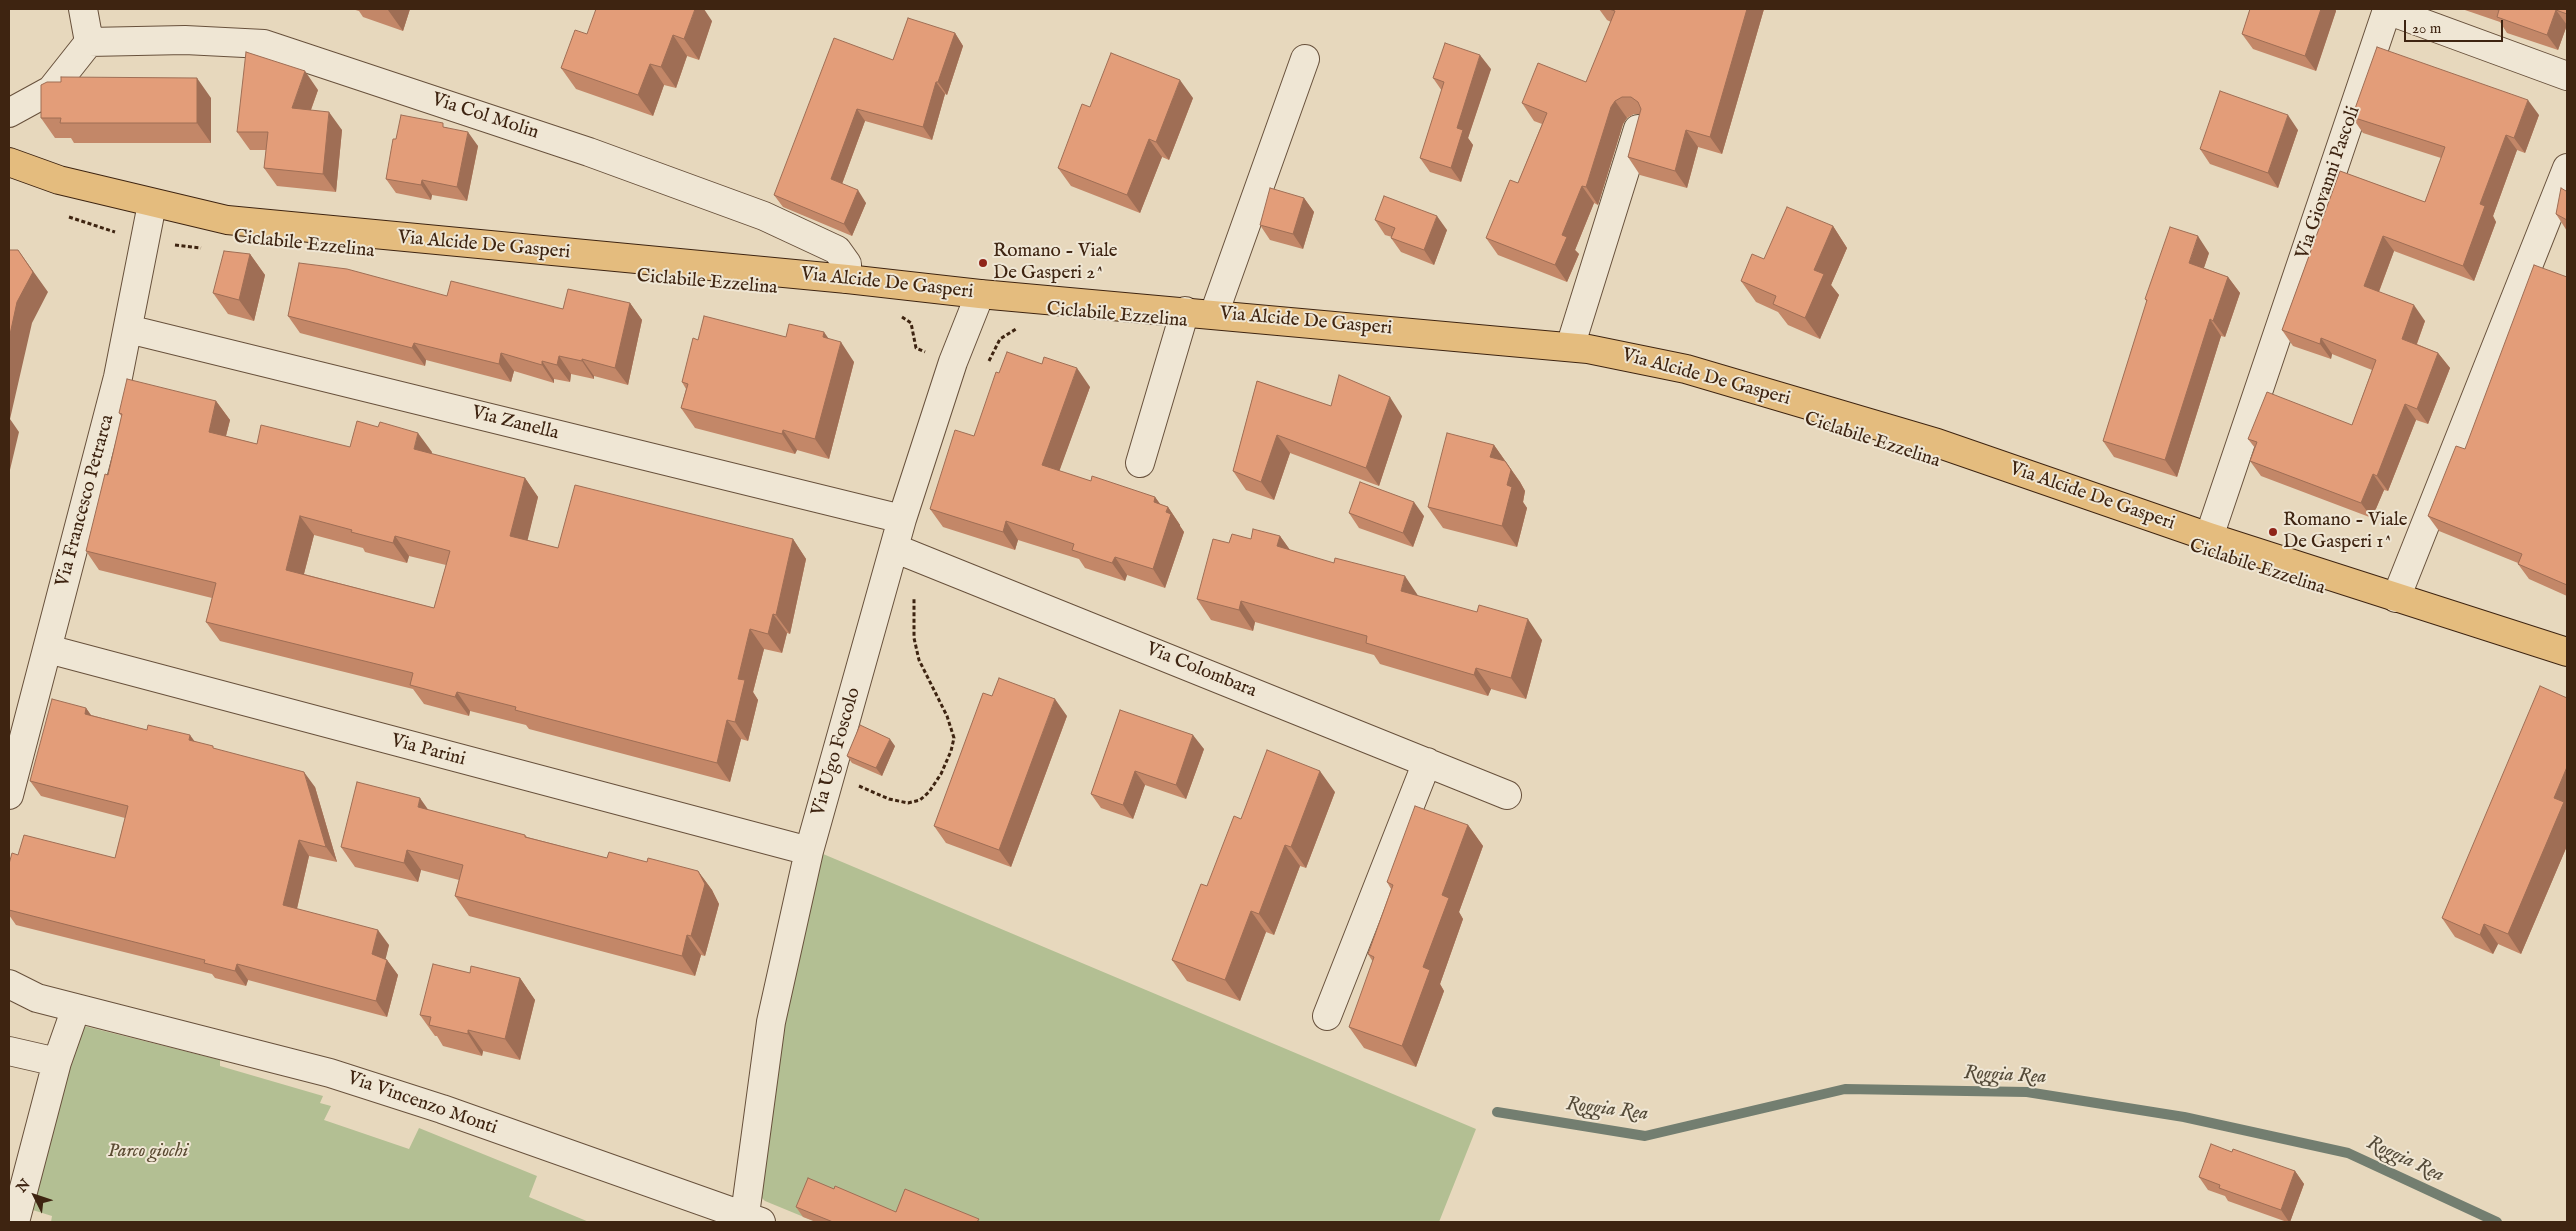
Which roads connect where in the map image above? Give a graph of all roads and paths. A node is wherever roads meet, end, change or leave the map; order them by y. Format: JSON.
{"nodes":[{"id":1,"x":83,"y":9,"type":"edge"},
{"id":2,"x":89,"y":42,"type":"junction"},
{"id":3,"x":1305,"y":59,"type":"dead end"},
{"id":4,"x":2567,"y":76,"type":"edge"},
{"id":5,"x":9,"y":113,"type":"edge"},
{"id":6,"x":1638,"y":129,"type":"edge"},
{"id":7,"x":9,"y":162,"type":"edge"},
{"id":8,"x":2567,"y":168,"type":"edge"},
{"id":9,"x":152,"y":204,"type":"junction"},
{"id":10,"x":63,"y":215,"type":"dead end"},
{"id":11,"x":145,"y":241,"type":"junction"},
{"id":12,"x":211,"y":249,"type":"dead end"},
{"id":13,"x":847,"y":279,"type":"junction"},
{"id":14,"x":980,"y":294,"type":"junction"},
{"id":15,"x":1185,"y":311,"type":"junction"},
{"id":16,"x":1214,"y":314,"type":"junction"},
{"id":17,"x":899,"y":315,"type":"dead end"},
{"id":18,"x":1019,"y":326,"type":"dead end"},
{"id":19,"x":128,"y":329,"type":"junction"},
{"id":20,"x":1570,"y":347,"type":"junction"},
{"id":21,"x":953,"y":362,"type":"junction"},
{"id":22,"x":1140,"y":463,"type":"dead end"},
{"id":23,"x":902,"y":519,"type":"junction"},
{"id":24,"x":2208,"y":538,"type":"junction"},
{"id":25,"x":894,"y":548,"type":"junction"},
{"id":26,"x":924,"y":560,"type":"junction"},
{"id":27,"x":2396,"y":598,"type":"junction"},
{"id":28,"x":48,"y":649,"type":"junction"},
{"id":29,"x":2567,"y":652,"type":"edge"},
{"id":30,"x":1427,"y":762,"type":"junction"},
{"id":31,"x":830,"y":774,"type":"junction"},
{"id":32,"x":9,"y":795,"type":"edge"},
{"id":33,"x":1508,"y":795,"type":"dead end"},
{"id":34,"x":809,"y":851,"type":"junction"},
{"id":35,"x":9,"y":984,"type":"edge"},
{"id":36,"x":76,"y":1008,"type":"junction"},
{"id":37,"x":1327,"y":1016,"type":"dead end"},
{"id":38,"x":9,"y":1051,"type":"edge"},
{"id":39,"x":57,"y":1062,"type":"junction"},
{"id":40,"x":750,"y":1220,"type":"edge"},
{"id":41,"x":15,"y":1222,"type":"edge"}],
"edges":[{"from":1,"to":2,"type":"street"},
{"from":2,"to":5,"type":"street"},
{"from":2,"to":13,"type":"street","name":"Via Col Molin"},
{"from":3,"to":16,"type":"street"},
{"from":4,"to":24,"type":"street","name":"Via Giovanni Pascoli"},
{"from":6,"to":20,"type":"street"},
{"from":7,"to":9,"type":"main road","name":"Via Alcide De Gasperi"},
{"from":8,"to":27,"type":"street"},
{"from":9,"to":11,"type":"street","name":"Via Francesco Petrarca"},
{"from":9,"to":13,"type":"main road","name":"Via Alcide De Gasperi"},
{"from":10,"to":11,"type":"path","name":"Ciclabile Ezzelina"},
{"from":11,"to":12,"type":"path","name":"Ciclabile Ezzelina"},
{"from":11,"to":19,"type":"street","name":"Via Francesco Petrarca"},
{"from":13,"to":14,"type":"main road","name":"Via Alcide De Gasperi"},
{"from":14,"to":15,"type":"main road","name":"Via Alcide De Gasperi"},
{"from":14,"to":21,"type":"street","name":"Via Ugo Foscolo"},
{"from":15,"to":16,"type":"main road","name":"Via Alcide De Gasperi"},
{"from":15,"to":22,"type":"street"},
{"from":16,"to":20,"type":"main road","name":"Via Alcide De Gasperi"},
{"from":17,"to":21,"type":"path","name":"Ciclabile Ezzelina"},
{"from":18,"to":21,"type":"path","name":"Ciclabile Ezzelina"},
{"from":19,"to":23,"type":"street","name":"Via Zanella"},
{"from":19,"to":28,"type":"street","name":"Via Francesco Petrarca"},
{"from":20,"to":24,"type":"main road","name":"Via Alcide De Gasperi"},
{"from":21,"to":23,"type":"street","name":"Via Ugo Foscolo"},
{"from":23,"to":25,"type":"street","name":"Via Ugo Foscolo"},
{"from":24,"to":27,"type":"main road","name":"Via Alcide De Gasperi"},
{"from":25,"to":26,"type":"street","name":"Via Colombara"},
{"from":25,"to":31,"type":"street","name":"Via Ugo Foscolo"},
{"from":26,"to":30,"type":"street","name":"Via Colombara"},
{"from":26,"to":31,"type":"path"},
{"from":27,"to":29,"type":"main road","name":"Via Alcide De Gasperi"},
{"from":28,"to":32,"type":"street","name":"Via Francesco Petrarca"},
{"from":28,"to":34,"type":"street","name":"Via Parini"},
{"from":30,"to":33,"type":"street","name":"Via Colombara"},
{"from":30,"to":37,"type":"street"},
{"from":31,"to":34,"type":"street","name":"Via Ugo Foscolo"},
{"from":34,"to":40,"type":"street","name":"Via Ugo Foscolo"},
{"from":35,"to":36,"type":"street","name":"Via Vincenzo Monti"},
{"from":36,"to":39,"type":"street"},
{"from":36,"to":40,"type":"street","name":"Via Vincenzo Monti"},
{"from":38,"to":39,"type":"street"},
{"from":39,"to":41,"type":"street"}]}
